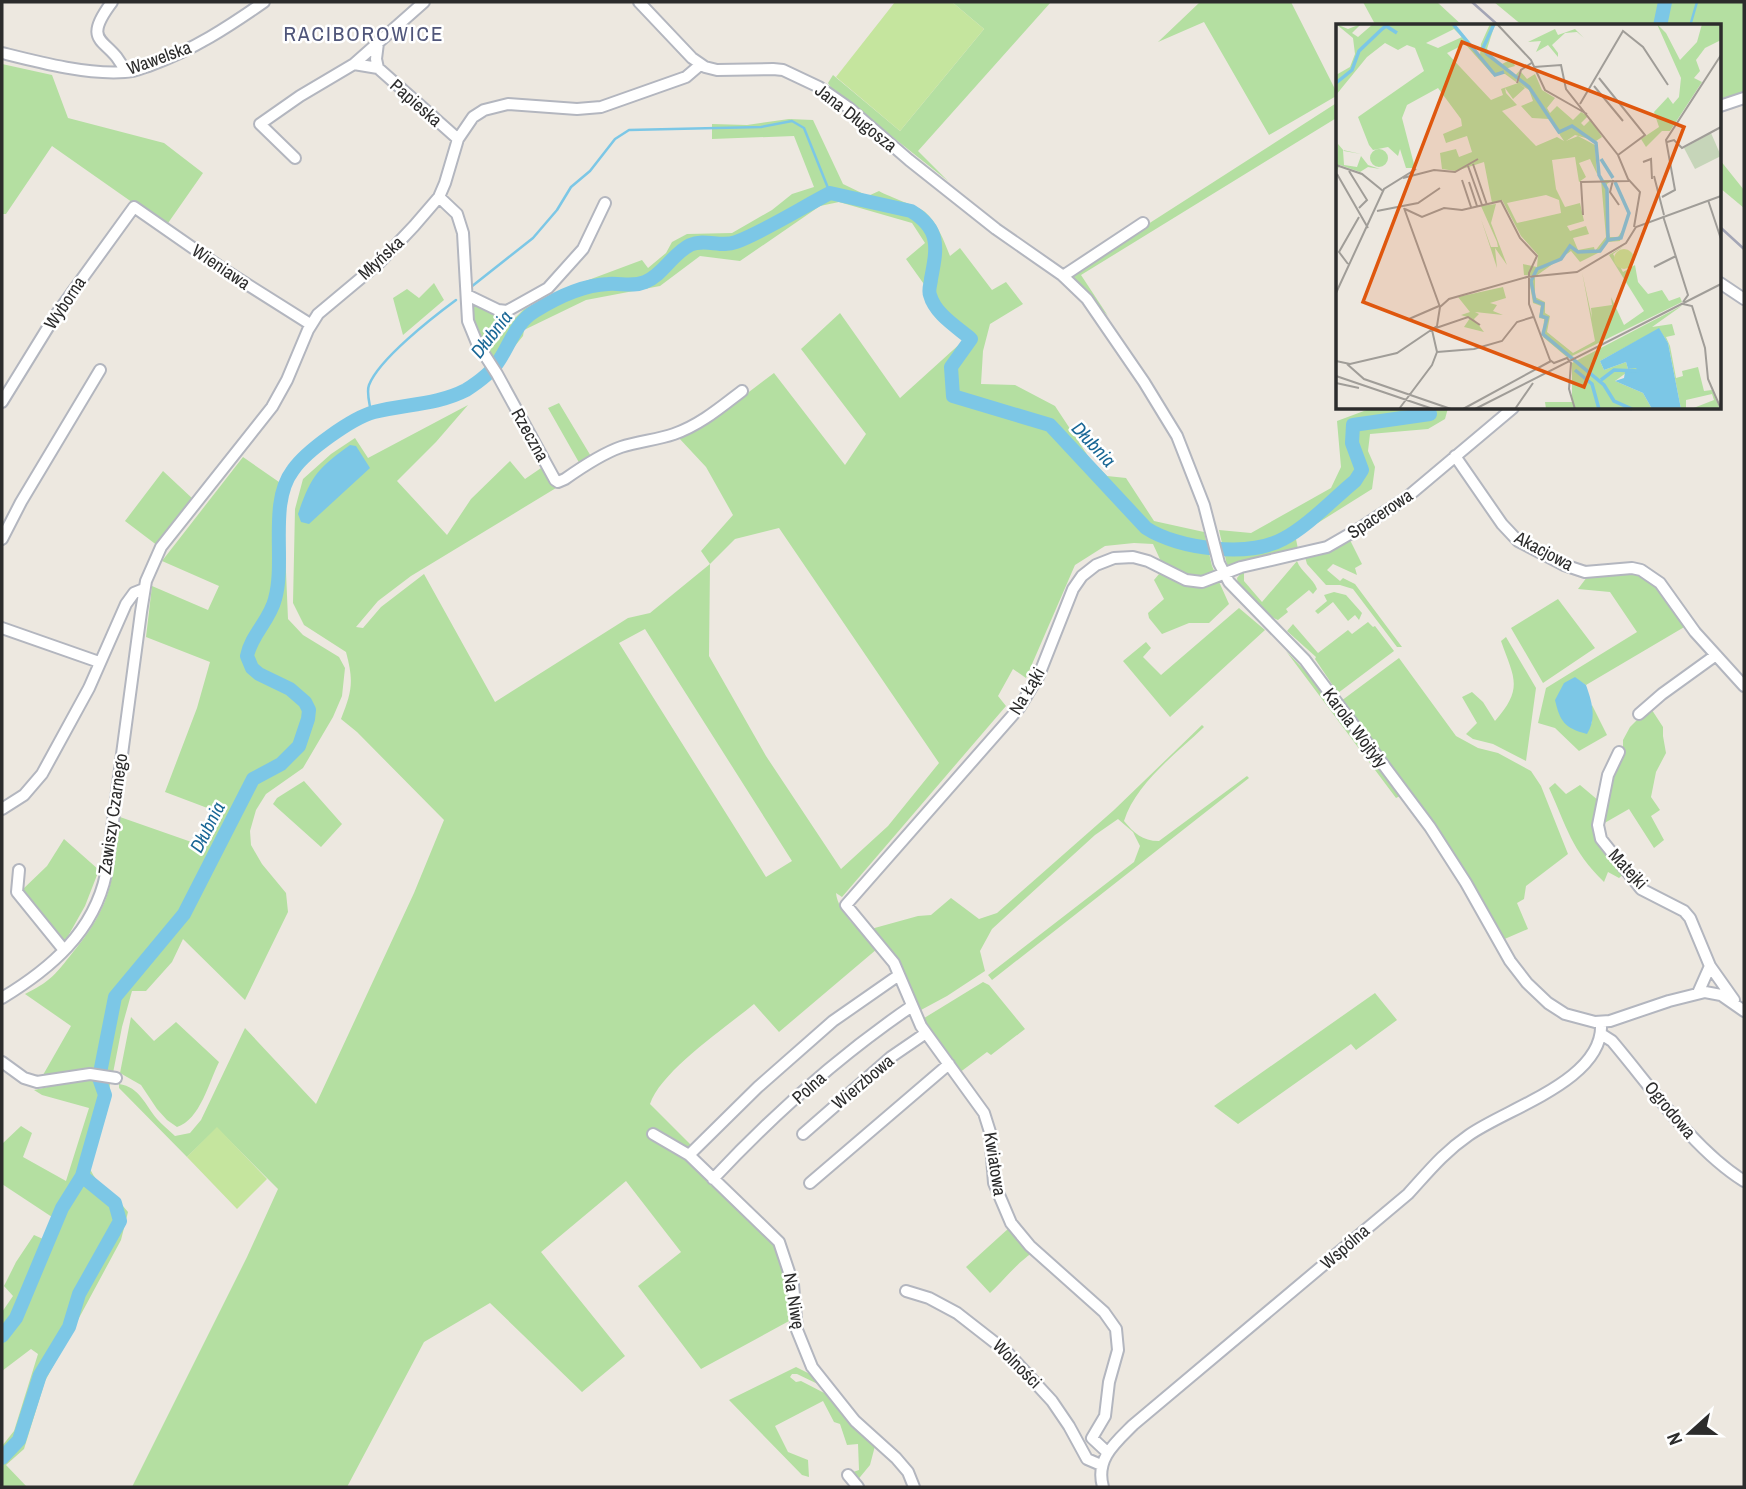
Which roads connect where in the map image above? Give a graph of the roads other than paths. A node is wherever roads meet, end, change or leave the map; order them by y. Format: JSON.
{"nodes":[{"id":1,"x":112,"y":2,"type":"edge"},
{"id":2,"x":264,"y":2,"type":"edge"},
{"id":3,"x":424,"y":2,"type":"edge"},
{"id":4,"x":639,"y":2,"type":"edge"},
{"id":5,"x":378,"y":43,"type":"junction"},
{"id":6,"x":2,"y":52,"type":"edge"},
{"id":7,"x":354,"y":64,"type":"junction"},
{"id":8,"x":700,"y":65,"type":"junction"},
{"id":9,"x":378,"y":68,"type":"junction"},
{"id":10,"x":125,"y":72,"type":"junction"},
{"id":11,"x":1744,"y":98,"type":"edge"},
{"id":12,"x":1722,"y":105,"type":"edge"},
{"id":13,"x":458,"y":139,"type":"junction"},
{"id":14,"x":295,"y":158,"type":"dead end"},
{"id":15,"x":439,"y":197,"type":"junction"},
{"id":16,"x":605,"y":203,"type":"dead end"},
{"id":17,"x":134,"y":207,"type":"joint"},
{"id":18,"x":1143,"y":223,"type":"dead end"},
{"id":19,"x":1063,"y":276,"type":"junction"},
{"id":20,"x":1722,"y":284,"type":"edge"},
{"id":21,"x":467,"y":295,"type":"junction"},
{"id":22,"x":1744,"y":299,"type":"edge"},
{"id":23,"x":310,"y":324,"type":"junction"},
{"id":24,"x":100,"y":369,"type":"dead end"},
{"id":25,"x":742,"y":391,"type":"dead end"},
{"id":26,"x":2,"y":402,"type":"edge"},
{"id":27,"x":1511,"y":410,"type":"edge"},
{"id":28,"x":1455,"y":456,"type":"junction"},
{"id":29,"x":2,"y":539,"type":"edge"},
{"id":30,"x":1221,"y":568,"type":"junction"},
{"id":31,"x":144,"y":589,"type":"junction"},
{"id":32,"x":2,"y":628,"type":"edge"},
{"id":33,"x":1716,"y":655,"type":"junction"},
{"id":34,"x":99,"y":662,"type":"junction"},
{"id":35,"x":1744,"y":686,"type":"edge"},
{"id":36,"x":1639,"y":715,"type":"dead end"},
{"id":37,"x":1619,"y":751,"type":"dead end"},
{"id":38,"x":2,"y":808,"type":"edge"},
{"id":39,"x":19,"y":870,"type":"dead end"},
{"id":40,"x":845,"y":905,"type":"joint"},
{"id":41,"x":64,"y":950,"type":"junction"},
{"id":42,"x":1710,"y":966,"type":"junction"},
{"id":43,"x":899,"y":975,"type":"junction"},
{"id":44,"x":1698,"y":993,"type":"junction"},
{"id":45,"x":2,"y":998,"type":"edge"},
{"id":46,"x":912,"y":1006,"type":"junction"},
{"id":47,"x":1741,"y":1008,"type":"edge"},
{"id":48,"x":1601,"y":1028,"type":"junction"},
{"id":49,"x":926,"y":1033,"type":"junction"},
{"id":50,"x":2,"y":1062,"type":"edge"},
{"id":51,"x":949,"y":1064,"type":"junction"},
{"id":52,"x":110,"y":1076,"type":"dead end"},
{"id":53,"x":653,"y":1134,"type":"dead end"},
{"id":54,"x":803,"y":1134,"type":"dead end"},
{"id":55,"x":689,"y":1155,"type":"junction"},
{"id":56,"x":713,"y":1179,"type":"junction"},
{"id":57,"x":1744,"y":1181,"type":"edge"},
{"id":58,"x":810,"y":1183,"type":"dead end"},
{"id":59,"x":906,"y":1291,"type":"dead end"},
{"id":60,"x":1107,"y":1452,"type":"junction"},
{"id":61,"x":1101,"y":1465,"type":"junction"},
{"id":62,"x":848,"y":1475,"type":"dead end"},
{"id":63,"x":858,"y":1487,"type":"edge"},
{"id":64,"x":914,"y":1487,"type":"edge"},
{"id":65,"x":1103,"y":1487,"type":"edge"}],
"edges":[{"from":1,"to":10,"type":"street"},
{"from":2,"to":10,"type":"street","name":"Wawelska"},
{"from":3,"to":5,"type":"street"},
{"from":4,"to":8,"type":"street"},
{"from":5,"to":7,"type":"street"},
{"from":5,"to":9,"type":"street","name":"Papieska"},
{"from":6,"to":10,"type":"street","name":"Wawelska"},
{"from":7,"to":9,"type":"street"},
{"from":7,"to":14,"type":"street"},
{"from":8,"to":13,"type":"street","name":"Młyńska"},
{"from":8,"to":19,"type":"street","name":"Jana Długosza"},
{"from":9,"to":13,"type":"street","name":"Papieska"},
{"from":11,"to":12,"type":"street"},
{"from":13,"to":15,"type":"street","name":"Młyńska"},
{"from":15,"to":21,"type":"street","name":"Rzeczna"},
{"from":15,"to":23,"type":"street","name":"Młyńska"},
{"from":16,"to":21,"type":"street"},
{"from":17,"to":23,"type":"street","name":"Wieniawa"},
{"from":17,"to":26,"type":"street","name":"Wyborna"},
{"from":18,"to":19,"type":"street"},
{"from":19,"to":30,"type":"street","name":"Karola Wojtyły"},
{"from":20,"to":22,"type":"street"},
{"from":21,"to":25,"type":"street","name":"Rzeczna"},
{"from":23,"to":31,"type":"street","name":"Młyńska"},
{"from":24,"to":29,"type":"street"},
{"from":27,"to":28,"type":"street","name":"Spacerowa"},
{"from":28,"to":30,"type":"street","name":"Spacerowa"},
{"from":28,"to":33,"type":"street","name":"Akacjowa"},
{"from":30,"to":40,"type":"street","name":"Na Łąki"},
{"from":30,"to":48,"type":"street","name":"Karola Wojtyły"},
{"from":31,"to":34,"type":"street"},
{"from":31,"to":41,"type":"street","name":"Zawiszy Czarnego"},
{"from":32,"to":34,"type":"street"},
{"from":33,"to":35,"type":"street","name":"Akacjowa"},
{"from":33,"to":36,"type":"street"},
{"from":34,"to":38,"type":"street"},
{"from":37,"to":42,"type":"street","name":"Matejki"},
{"from":39,"to":41,"type":"street"},
{"from":40,"to":43,"type":"street","name":"Kwiatowa"},
{"from":41,"to":45,"type":"street","name":"Zawiszy Czarnego"},
{"from":42,"to":44,"type":"street"},
{"from":42,"to":47,"type":"street","name":"Matejki"},
{"from":43,"to":46,"type":"street","name":"Kwiatowa"},
{"from":43,"to":55,"type":"street"},
{"from":44,"to":47,"type":"street"},
{"from":44,"to":48,"type":"street"},
{"from":46,"to":49,"type":"street","name":"Kwiatowa"},
{"from":46,"to":56,"type":"street","name":"Polna"},
{"from":48,"to":57,"type":"street","name":"Ogrodowa"},
{"from":48,"to":60,"type":"street","name":"Wspólna"},
{"from":49,"to":51,"type":"street","name":"Kwiatowa"},
{"from":49,"to":54,"type":"street","name":"Wierzbowa"},
{"from":50,"to":52,"type":"street"},
{"from":51,"to":58,"type":"street"},
{"from":51,"to":60,"type":"street","name":"Kwiatowa"},
{"from":53,"to":55,"type":"street","name":"Na Niwę"},
{"from":55,"to":56,"type":"street","name":"Na Niwę"},
{"from":56,"to":64,"type":"street","name":"Na Niwę"},
{"from":59,"to":61,"type":"street","name":"Wolności"},
{"from":60,"to":61,"type":"street","name":"Wspólna"},
{"from":61,"to":65,"type":"street","name":"Wspólna"},
{"from":62,"to":63,"type":"street"}]}
